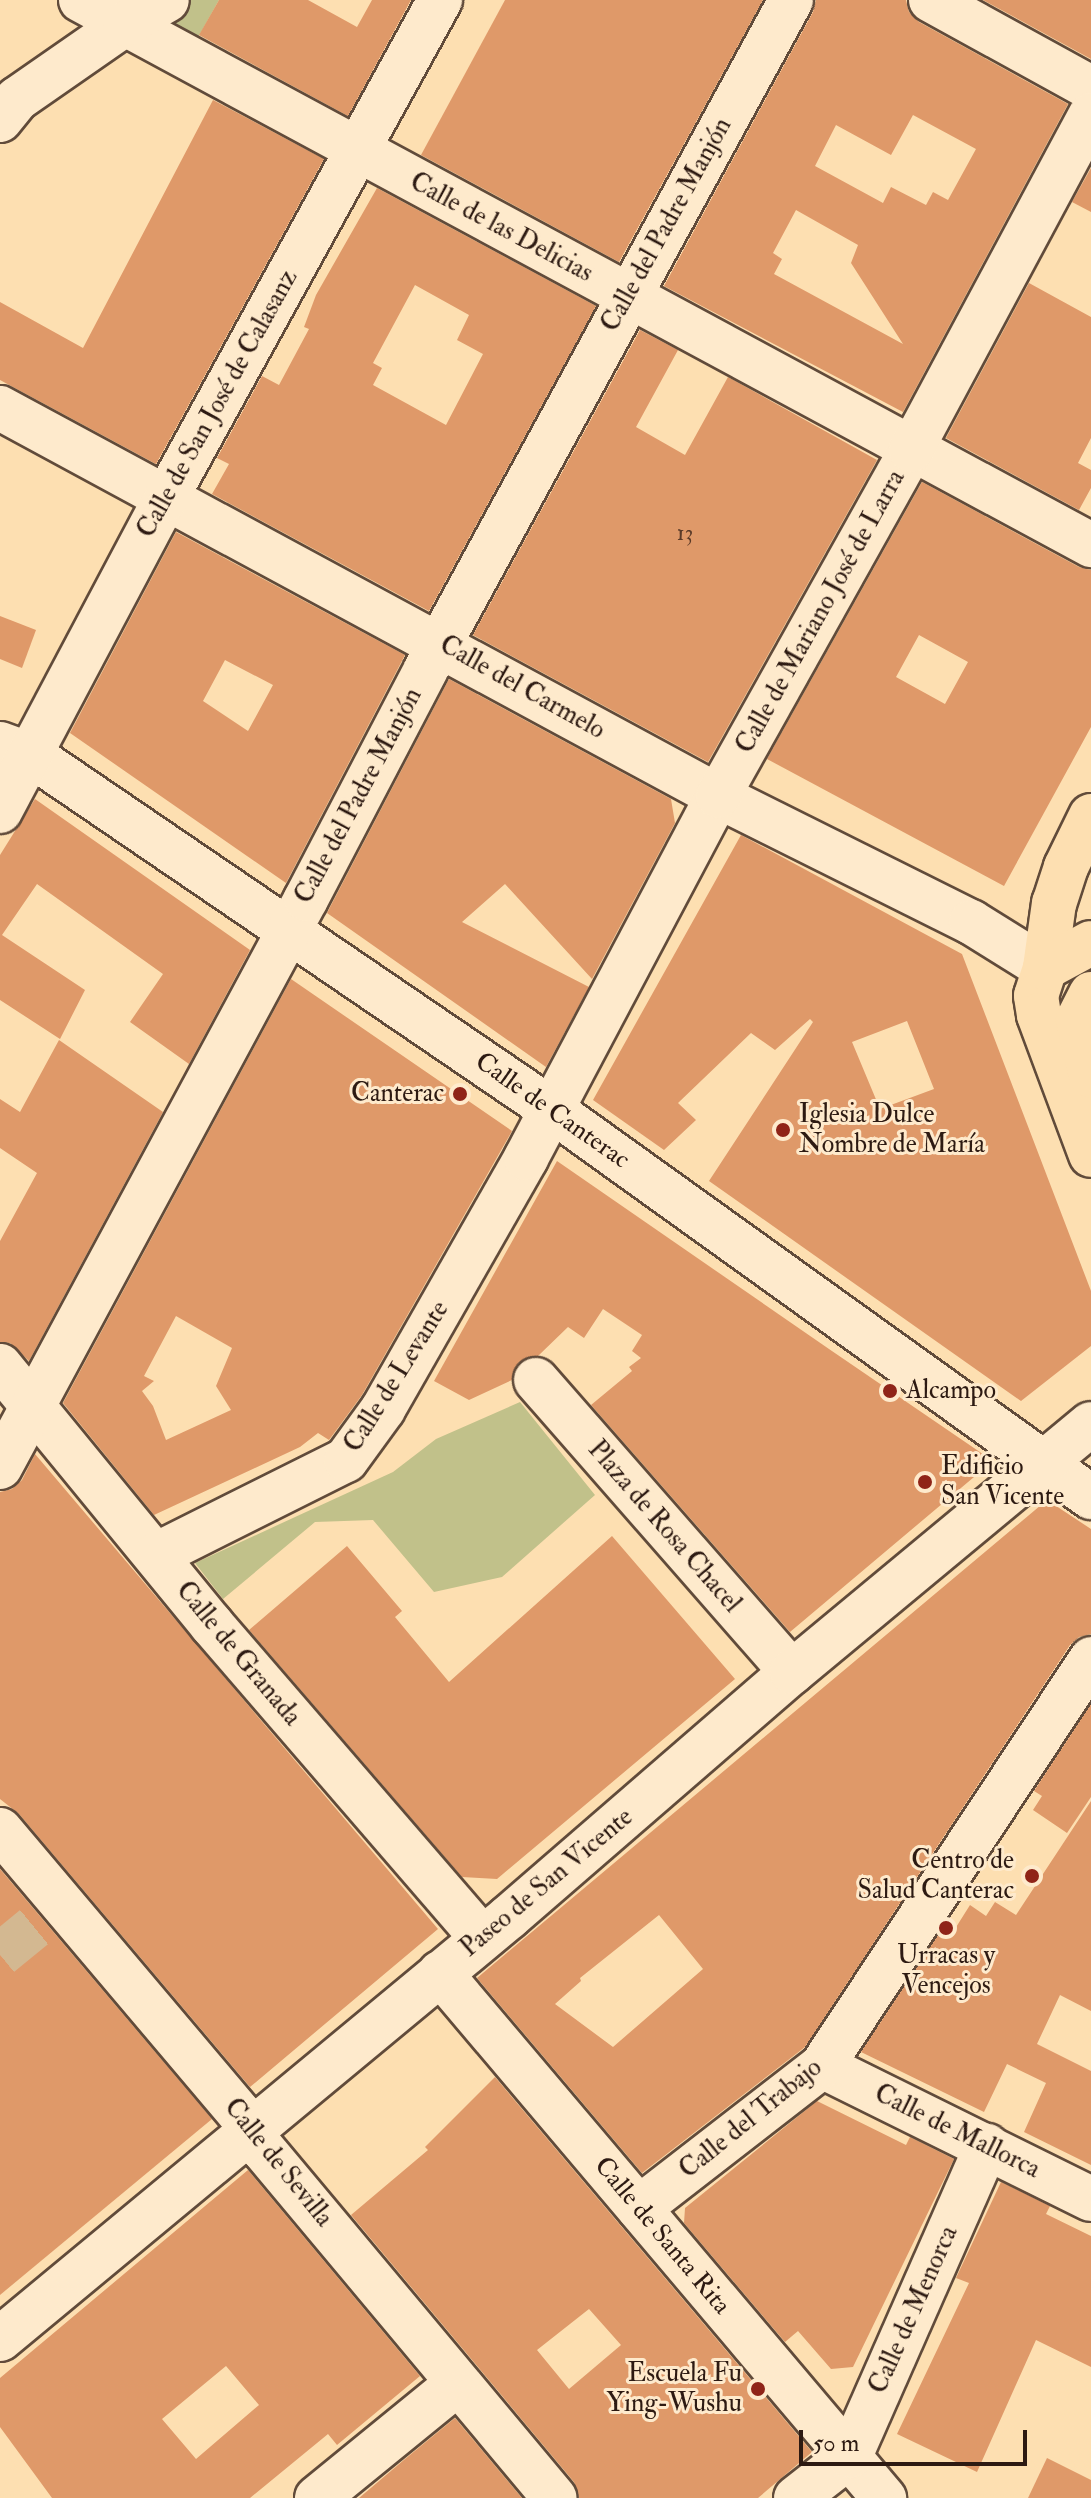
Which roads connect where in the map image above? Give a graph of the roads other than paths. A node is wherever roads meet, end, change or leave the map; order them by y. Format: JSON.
{"nodes":[{"id":1,"x":81,"y":0,"type":"edge"},
{"id":2,"x":167,"y":0,"type":"edge"},
{"id":3,"x":440,"y":0,"type":"edge"},
{"id":4,"x":791,"y":0,"type":"edge"},
{"id":5,"x":931,"y":0,"type":"edge"},
{"id":6,"x":125,"y":24,"type":"junction"},
{"id":7,"x":1091,"y":88,"type":"edge"},
{"id":8,"x":1091,"y":115,"type":"edge"},
{"id":9,"x":0,"y":120,"type":"edge"},
{"id":10,"x":357,"y":152,"type":"junction"},
{"id":11,"x":628,"y":295,"type":"junction"},
{"id":12,"x":0,"y":408,"type":"edge"},
{"id":13,"x":911,"y":450,"type":"junction"},
{"id":14,"x":165,"y":500,"type":"junction"},
{"id":15,"x":1091,"y":545,"type":"edge"},
{"id":16,"x":440,"y":643,"type":"junction"},
{"id":17,"x":16,"y":750,"type":"edge"},
{"id":18,"x":718,"y":796,"type":"junction"},
{"id":19,"x":0,"y":811,"type":"edge"},
{"id":20,"x":1091,"y":816,"type":"edge"},
{"id":21,"x":290,"y":929,"type":"junction"},
{"id":22,"x":1091,"y":943,"type":"edge"},
{"id":23,"x":1045,"y":968,"type":"junction"},
{"id":24,"x":1091,"y":980,"type":"edge"},
{"id":25,"x":1091,"y":994,"type":"edge"},
{"id":26,"x":1091,"y":1076,"type":"edge"},
{"id":27,"x":552,"y":1110,"type":"junction"},
{"id":28,"x":1091,"y":1155,"type":"edge"},
{"id":29,"x":0,"y":1366,"type":"edge"},
{"id":30,"x":536,"y":1380,"type":"dead end"},
{"id":31,"x":34,"y":1405,"type":"junction"},
{"id":32,"x":1091,"y":1424,"type":"edge"},
{"id":33,"x":1043,"y":1461,"type":"junction"},
{"id":34,"x":0,"y":1467,"type":"edge"},
{"id":35,"x":1091,"y":1497,"type":"edge"},
{"id":36,"x":156,"y":1555,"type":"junction"},
{"id":37,"x":1091,"y":1659,"type":"edge"},
{"id":38,"x":792,"y":1672,"type":"junction"},
{"id":39,"x":0,"y":1830,"type":"edge"},
{"id":40,"x":482,"y":1938,"type":"junction"},
{"id":41,"x":440,"y":1973,"type":"junction"},
{"id":42,"x":822,"y":2066,"type":"junction"},
{"id":43,"x":249,"y":2129,"type":"junction"},
{"id":44,"x":987,"y":2146,"type":"junction"},
{"id":45,"x":1091,"y":2199,"type":"edge"},
{"id":46,"x":639,"y":2208,"type":"junction"},
{"id":47,"x":0,"y":2339,"type":"edge"},
{"id":48,"x":457,"y":2384,"type":"junction"},
{"id":49,"x":850,"y":2456,"type":"junction"},
{"id":50,"x":317,"y":2498,"type":"edge"},
{"id":51,"x":555,"y":2498,"type":"edge"},
{"id":52,"x":796,"y":2498,"type":"edge"},
{"id":53,"x":884,"y":2498,"type":"edge"}],
"edges":[{"from":1,"to":6,"type":"street","name":"Calle de las Delicias"},
{"from":2,"to":6,"type":"street"},
{"from":3,"to":10,"type":"street","name":"Calle de San José de Calasanz"},
{"from":4,"to":11,"type":"street","name":"Calle del Padre Manjón"},
{"from":5,"to":7,"type":"street"},
{"from":6,"to":9,"type":"street"},
{"from":6,"to":10,"type":"street","name":"Calle de las Delicias"},
{"from":8,"to":13,"type":"street","name":"Calle de Mariano José de Larra"},
{"from":10,"to":11,"type":"street","name":"Calle de las Delicias"},
{"from":10,"to":14,"type":"street","name":"Calle de San José de Calasanz"},
{"from":11,"to":13,"type":"street","name":"Calle de las Delicias"},
{"from":11,"to":16,"type":"street","name":"Calle del Padre Manjón"},
{"from":12,"to":14,"type":"street","name":"Calle del Carmelo"},
{"from":13,"to":15,"type":"street","name":"Calle de las Delicias"},
{"from":13,"to":18,"type":"street","name":"Calle de Mariano José de Larra"},
{"from":14,"to":16,"type":"street","name":"Calle del Carmelo"},
{"from":14,"to":17,"type":"street","name":"Calle de San José de Calasanz"},
{"from":16,"to":18,"type":"street","name":"Calle del Carmelo"},
{"from":16,"to":21,"type":"street","name":"Calle del Padre Manjón"},
{"from":17,"to":19,"type":"street","name":"Calle de San José de Calasanz"},
{"from":17,"to":21,"type":"street","name":"Calle de Canterac"},
{"from":18,"to":23,"type":"street","name":"Calle del Carmelo"},
{"from":18,"to":27,"type":"street","name":"Calle de Mariano José de Larra"},
{"from":20,"to":23,"type":"main road"},
{"from":21,"to":27,"type":"street","name":"Calle de Canterac"},
{"from":21,"to":31,"type":"street","name":"Calle del Padre Manjón"},
{"from":22,"to":23,"type":"main road"},
{"from":23,"to":24,"type":"main road"},
{"from":23,"to":28,"type":"main road"},
{"from":25,"to":26,"type":"main road"},
{"from":27,"to":33,"type":"street","name":"Calle de Canterac"},
{"from":27,"to":36,"type":"street","name":"Calle de Levante"},
{"from":29,"to":31,"type":"street","name":"Calle de Granada"},
{"from":30,"to":38,"type":"street","name":"Plaza de Rosa Chacel"},
{"from":31,"to":34,"type":"street","name":"Calle del Padre Manjón"},
{"from":31,"to":36,"type":"street","name":"Calle de Granada"},
{"from":32,"to":33,"type":"street","name":"Paseo de San Vicente"},
{"from":33,"to":35,"type":"street","name":"Calle de Canterac"},
{"from":33,"to":38,"type":"street","name":"Paseo de San Vicente"},
{"from":36,"to":40,"type":"street","name":"Calle de Granada"},
{"from":37,"to":42,"type":"street","name":"Calle del Trabajo"},
{"from":38,"to":40,"type":"street","name":"Paseo de San Vicente"},
{"from":39,"to":43,"type":"street","name":"Calle de Sevilla"},
{"from":40,"to":41,"type":"street","name":"Paseo de San Vicente"},
{"from":41,"to":43,"type":"street","name":"Paseo de San Vicente"},
{"from":41,"to":46,"type":"street","name":"Calle de Santa Rita"},
{"from":42,"to":44,"type":"street","name":"Calle de Mallorca"},
{"from":42,"to":46,"type":"street","name":"Calle del Trabajo"},
{"from":43,"to":47,"type":"street","name":"Paseo de San Vicente"},
{"from":43,"to":48,"type":"street","name":"Calle de Sevilla"},
{"from":44,"to":45,"type":"street","name":"Calle de Mallorca"},
{"from":44,"to":49,"type":"street","name":"Calle de Menorca"},
{"from":46,"to":49,"type":"street","name":"Calle de Santa Rita"},
{"from":48,"to":50,"type":"street"},
{"from":48,"to":51,"type":"street","name":"Calle de Sevilla"},
{"from":49,"to":52,"type":"street","name":"Calle de Menorca"},
{"from":49,"to":53,"type":"street","name":"Calle de Santa Rita"}]}
